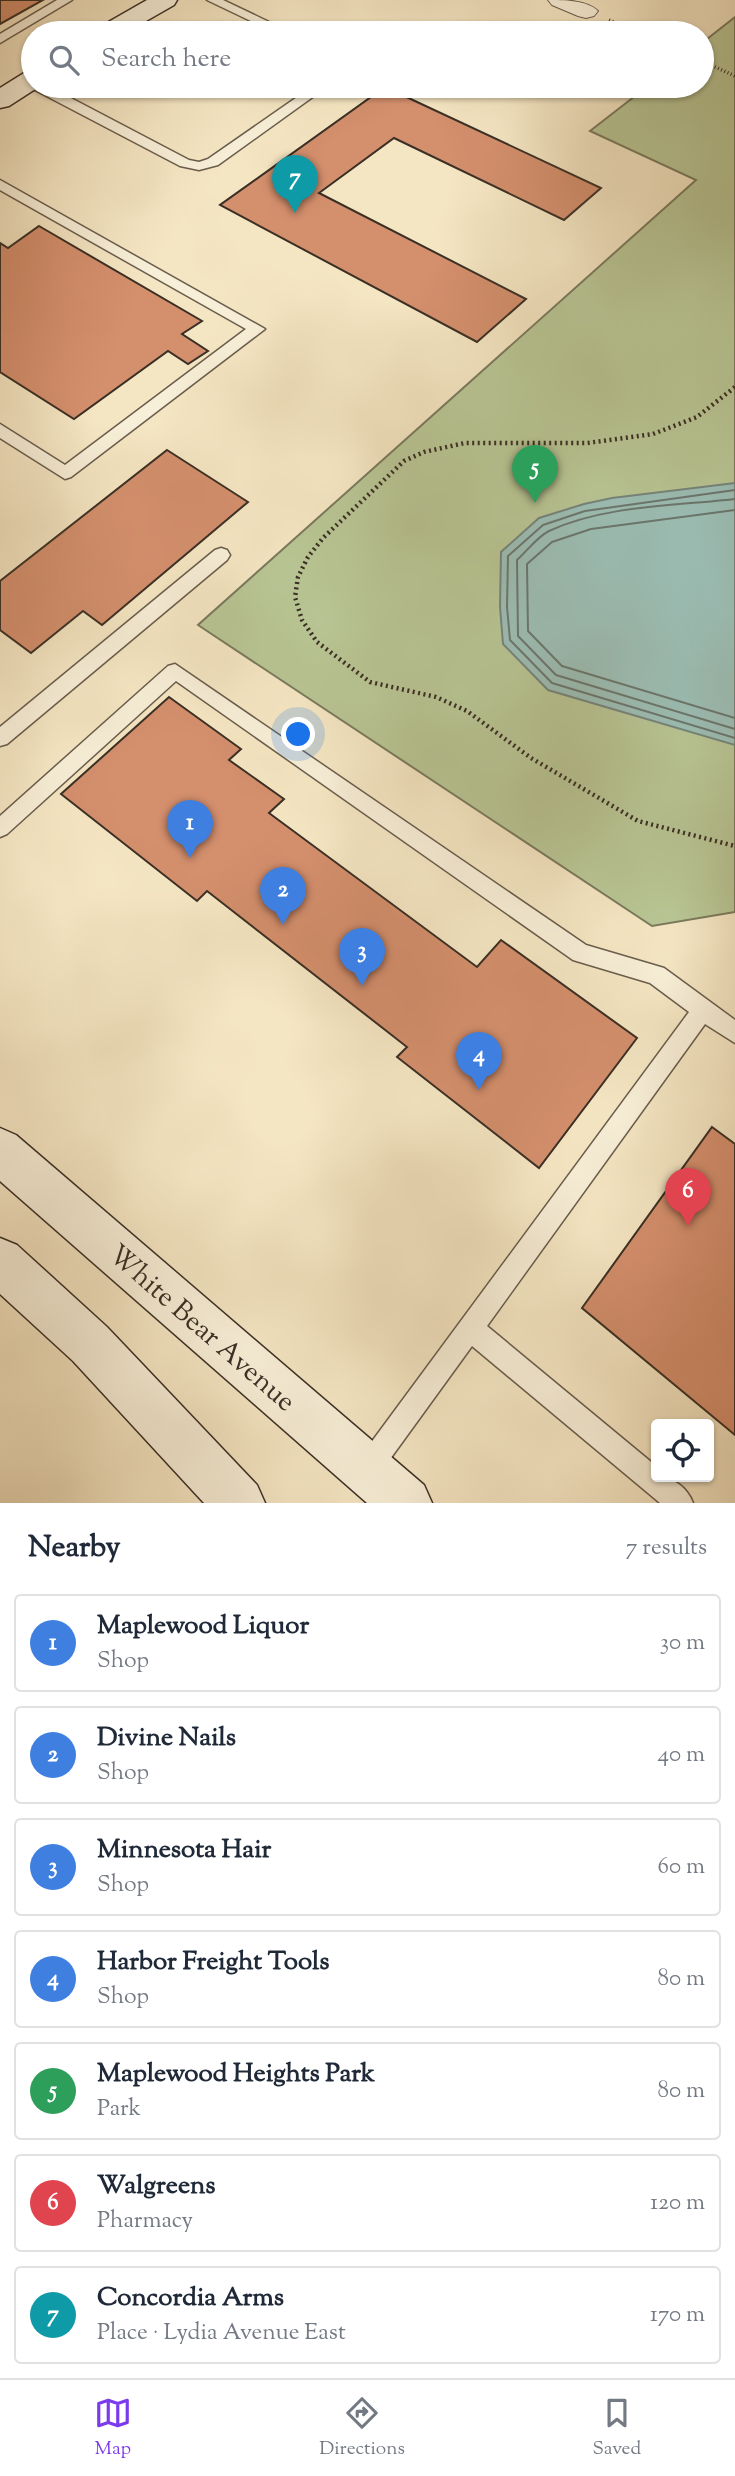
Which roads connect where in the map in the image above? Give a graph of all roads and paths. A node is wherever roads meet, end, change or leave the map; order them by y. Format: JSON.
{"nodes":[{"id":1,"x":66,"y":0,"type":"edge"},
{"id":2,"x":165,"y":0,"type":"edge"},
{"id":3,"x":213,"y":0,"type":"edge"},
{"id":4,"x":560,"y":0,"type":"edge"},
{"id":5,"x":586,"y":11,"type":"dead end"},
{"id":6,"x":30,"y":21,"type":"edge"},
{"id":7,"x":128,"y":21,"type":"edge"},
{"id":8,"x":259,"y":21,"type":"edge"},
{"id":9,"x":21,"y":27,"type":"edge"},
{"id":10,"x":0,"y":39,"type":"edge"},
{"id":11,"x":714,"y":66,"type":"edge"},
{"id":12,"x":735,"y":76,"type":"edge"},
{"id":13,"x":21,"y":89,"type":"edge"},
{"id":14,"x":64,"y":98,"type":"edge"},
{"id":15,"x":304,"y":98,"type":"edge"},
{"id":16,"x":0,"y":100,"type":"edge"},
{"id":17,"x":0,"y":184,"type":"edge"},
{"id":18,"x":735,"y":387,"type":"edge"},
{"id":19,"x":0,"y":430,"type":"edge"},
{"id":20,"x":221,"y":555,"type":"dead end"},
{"id":21,"x":3,"y":731,"type":"edge"},
{"id":22,"x":0,"y":828,"type":"edge"},
{"id":23,"x":735,"y":846,"type":"edge"},
{"id":24,"x":703,"y":1010,"type":"junction"},
{"id":25,"x":735,"y":1033,"type":"edge"},
{"id":26,"x":0,"y":1151,"type":"edge"},
{"id":27,"x":0,"y":1262,"type":"edge"},
{"id":28,"x":470,"y":1328,"type":"junction"},
{"id":29,"x":368,"y":1469,"type":"junction"},
{"id":30,"x":239,"y":1503,"type":"edge"},
{"id":31,"x":406,"y":1503,"type":"edge"},
{"id":32,"x":680,"y":1503,"type":"edge"}],
"edges":[{"from":1,"to":6,"type":"lane"},
{"from":2,"to":7,"type":"main road"},
{"from":3,"to":8,"type":"lane"},
{"from":4,"to":5,"type":"street"},
{"from":9,"to":10,"type":"lane"},
{"from":11,"to":12,"type":"path"},
{"from":13,"to":16,"type":"main road"},
{"from":14,"to":15,"type":"lane"},
{"from":17,"to":19,"type":"lane"},
{"from":18,"to":23,"type":"path"},
{"from":20,"to":21,"type":"lane"},
{"from":22,"to":24,"type":"lane"},
{"from":24,"to":25,"type":"lane"},
{"from":24,"to":28,"type":"lane"},
{"from":26,"to":29,"type":"main road","name":"White Bear Avenue"},
{"from":27,"to":30,"type":"main road"},
{"from":28,"to":29,"type":"lane"},
{"from":28,"to":32,"type":"lane"},
{"from":29,"to":31,"type":"main road","name":"White Bear Avenue"}]}
